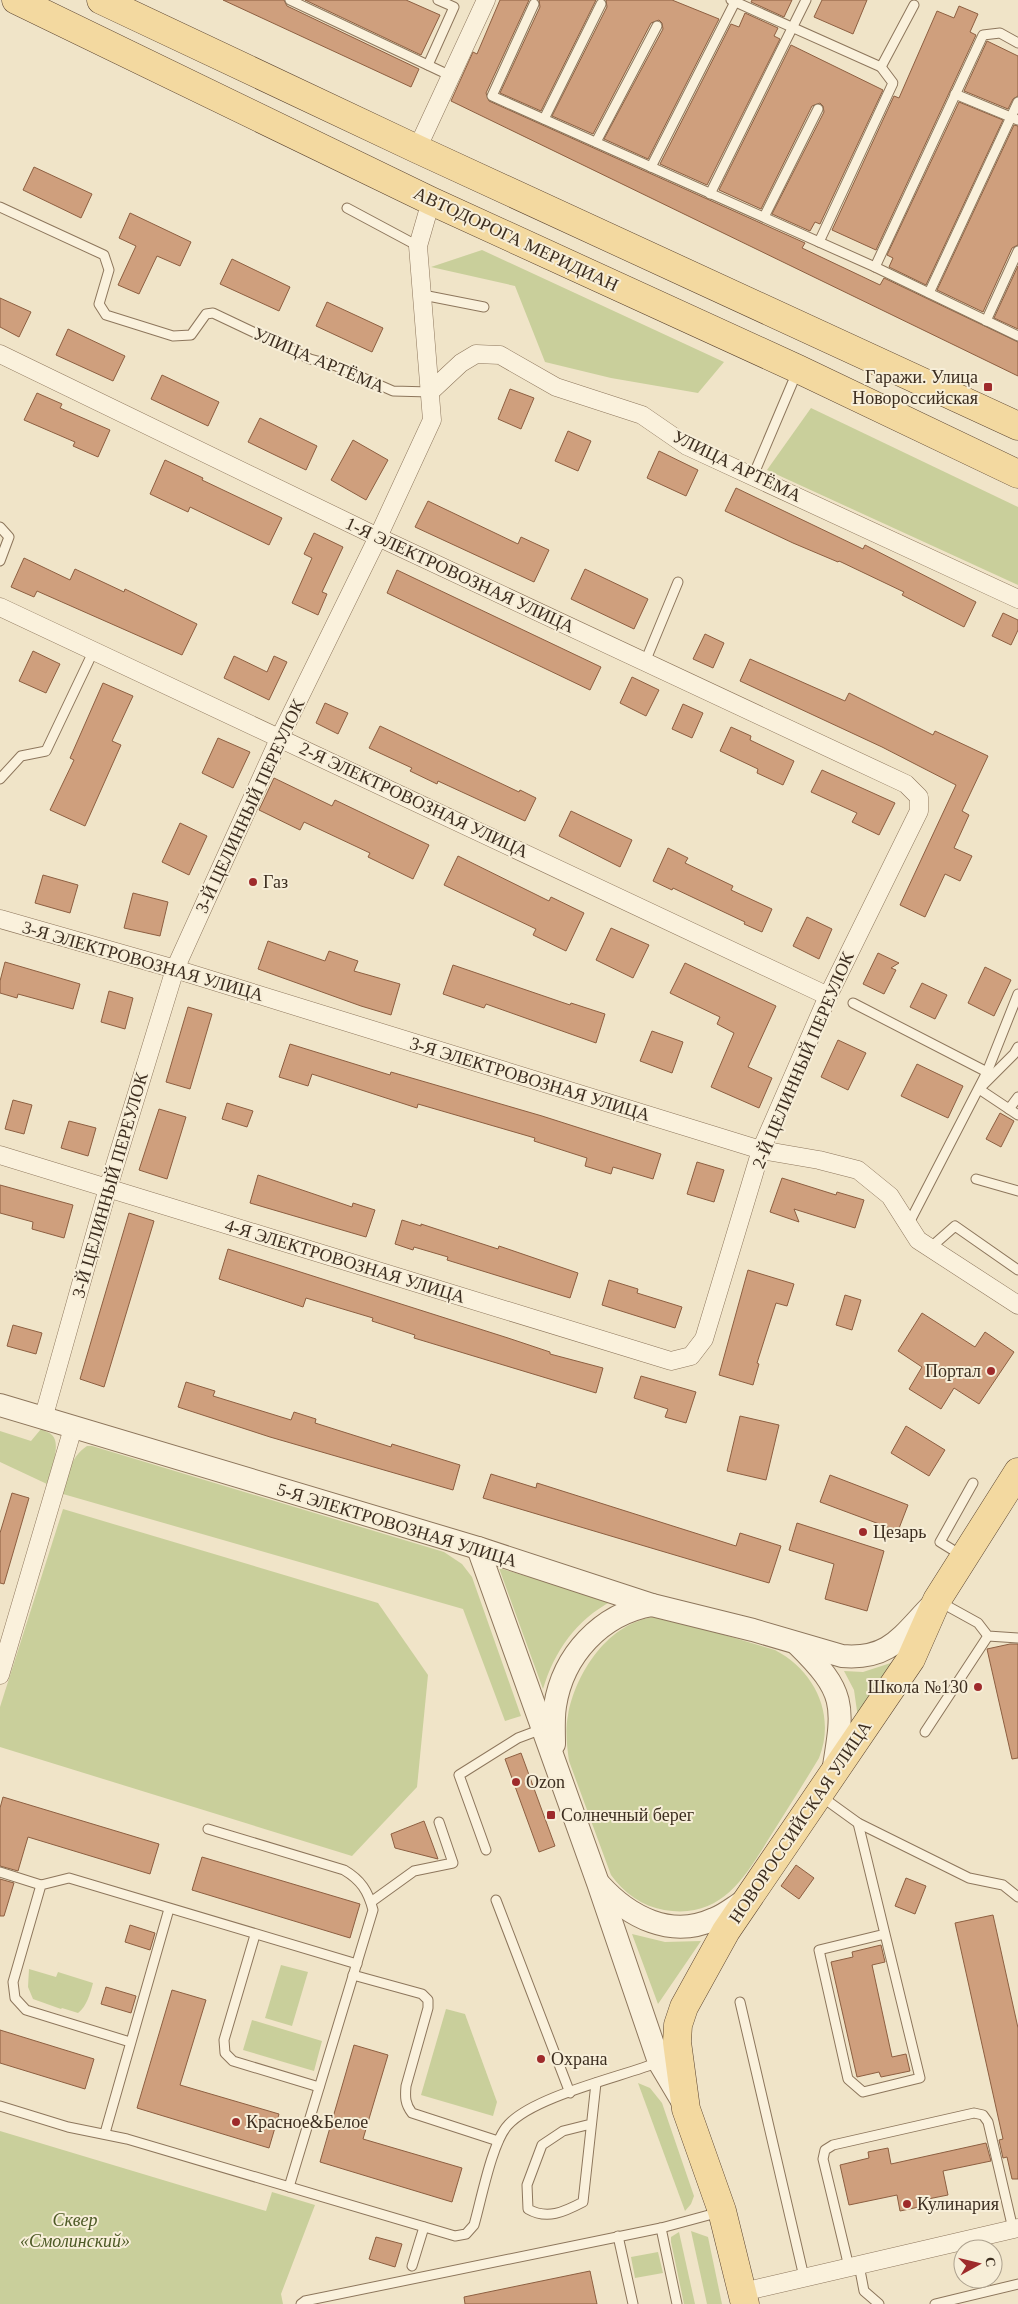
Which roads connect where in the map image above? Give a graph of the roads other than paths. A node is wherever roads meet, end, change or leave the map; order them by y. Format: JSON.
{"nodes":[{"id":1,"x":16,"y":0,"type":"edge"},
{"id":2,"x":101,"y":0,"type":"edge"},
{"id":3,"x":290,"y":0,"type":"edge"},
{"id":4,"x":438,"y":0,"type":"edge"},
{"id":5,"x":486,"y":0,"type":"edge"},
{"id":6,"x":806,"y":0,"type":"edge"},
{"id":7,"x":734,"y":1,"type":"edge"},
{"id":8,"x":534,"y":4,"type":"dead end"},
{"id":9,"x":601,"y":4,"type":"dead end"},
{"id":10,"x":914,"y":5,"type":"dead end"},
{"id":11,"x":657,"y":26,"type":"dead end"},
{"id":12,"x":793,"y":27,"type":"junction"},
{"id":13,"x":1018,"y":43,"type":"edge"},
{"id":14,"x":428,"y":65,"type":"junction"},
{"id":15,"x":881,"y":67,"type":"junction"},
{"id":16,"x":451,"y":76,"type":"junction"},
{"id":17,"x":956,"y":94,"type":"junction"},
{"id":18,"x":1018,"y":102,"type":"edge"},
{"id":19,"x":818,"y":109,"type":"dead end"},
{"id":20,"x":544,"y":119,"type":"junction"},
{"id":21,"x":1015,"y":119,"type":"edge"},
{"id":22,"x":596,"y":142,"type":"junction"},
{"id":23,"x":417,"y":149,"type":"junction"},
{"id":24,"x":651,"y":167,"type":"junction"},
{"id":25,"x":710,"y":194,"type":"junction"},
{"id":26,"x":431,"y":201,"type":"junction"},
{"id":27,"x":0,"y":207,"type":"edge"},
{"id":28,"x":347,"y":208,"type":"dead end"},
{"id":29,"x":764,"y":217,"type":"junction"},
{"id":30,"x":819,"y":242,"type":"junction"},
{"id":31,"x":418,"y":246,"type":"junction"},
{"id":32,"x":1018,"y":251,"type":"edge"},
{"id":33,"x":875,"y":267,"type":"junction"},
{"id":34,"x":929,"y":293,"type":"junction"},
{"id":35,"x":423,"y":295,"type":"junction"},
{"id":36,"x":484,"y":307,"type":"dead end"},
{"id":37,"x":986,"y":321,"type":"junction"},
{"id":38,"x":1018,"y":336,"type":"edge"},
{"id":39,"x":0,"y":354,"type":"edge"},
{"id":40,"x":798,"y":369,"type":"junction"},
{"id":41,"x":430,"y":392,"type":"junction"},
{"id":42,"x":1018,"y":426,"type":"edge"},
{"id":43,"x":1018,"y":474,"type":"edge"},
{"id":44,"x":753,"y":476,"type":"junction"},
{"id":45,"x":0,"y":527,"type":"edge"},
{"id":46,"x":378,"y":537,"type":"junction"},
{"id":47,"x":0,"y":561,"type":"edge"},
{"id":48,"x":678,"y":582,"type":"dead end"},
{"id":49,"x":1018,"y":599,"type":"edge"},
{"id":50,"x":0,"y":606,"type":"edge"},
{"id":51,"x":94,"y":650,"type":"junction"},
{"id":52,"x":645,"y":662,"type":"junction"},
{"id":53,"x":280,"y":737,"type":"junction"},
{"id":54,"x":0,"y":779,"type":"edge"},
{"id":55,"x":920,"y":797,"type":"joint"},
{"id":56,"x":0,"y":919,"type":"edge"},
{"id":57,"x":175,"y":969,"type":"junction"},
{"id":58,"x":1018,"y":994,"type":"edge"},
{"id":59,"x":828,"y":996,"type":"junction"},
{"id":60,"x":853,"y":1004,"type":"dead end"},
{"id":61,"x":1018,"y":1047,"type":"edge"},
{"id":62,"x":987,"y":1072,"type":"junction"},
{"id":63,"x":979,"y":1089,"type":"junction"},
{"id":64,"x":1018,"y":1097,"type":"edge"},
{"id":65,"x":1009,"y":1109,"type":"junction"},
{"id":66,"x":1018,"y":1115,"type":"edge"},
{"id":67,"x":761,"y":1150,"type":"junction"},
{"id":68,"x":0,"y":1155,"type":"edge"},
{"id":69,"x":976,"y":1179,"type":"dead end"},
{"id":70,"x":108,"y":1188,"type":"junction"},
{"id":71,"x":1018,"y":1191,"type":"edge"},
{"id":72,"x":908,"y":1225,"type":"junction"},
{"id":73,"x":930,"y":1248,"type":"junction"},
{"id":74,"x":1018,"y":1270,"type":"edge"},
{"id":75,"x":1018,"y":1305,"type":"edge"},
{"id":76,"x":691,"y":1356,"type":"joint"},
{"id":77,"x":0,"y":1405,"type":"edge"},
{"id":78,"x":43,"y":1419,"type":"junction"},
{"id":79,"x":73,"y":1428,"type":"junction"},
{"id":80,"x":1018,"y":1472,"type":"edge"},
{"id":81,"x":973,"y":1482,"type":"dead end"},
{"id":82,"x":478,"y":1548,"type":"junction"},
{"id":83,"x":964,"y":1557,"type":"junction"},
{"id":84,"x":937,"y":1600,"type":"junction"},
{"id":85,"x":652,"y":1605,"type":"junction"},
{"id":86,"x":988,"y":1636,"type":"junction"},
{"id":87,"x":1018,"y":1638,"type":"edge"},
{"id":88,"x":794,"y":1642,"type":"junction"},
{"id":89,"x":0,"y":1675,"type":"edge"},
{"id":90,"x":542,"y":1729,"type":"junction"},
{"id":91,"x":925,"y":1732,"type":"dead end"},
{"id":92,"x":554,"y":1766,"type":"junction"},
{"id":93,"x":826,"y":1787,"type":"junction"},
{"id":94,"x":439,"y":1822,"type":"dead end"},
{"id":95,"x":858,"y":1823,"type":"junction"},
{"id":96,"x":208,"y":1829,"type":"dead end"},
{"id":97,"x":486,"y":1850,"type":"dead end"},
{"id":98,"x":0,"y":1872,"type":"edge"},
{"id":99,"x":598,"y":1883,"type":"junction"},
{"id":100,"x":41,"y":1885,"type":"junction"},
{"id":101,"x":748,"y":1897,"type":"junction"},
{"id":102,"x":1018,"y":1897,"type":"edge"},
{"id":103,"x":496,"y":1900,"type":"dead end"},
{"id":104,"x":371,"y":1902,"type":"junction"},
{"id":105,"x":169,"y":1909,"type":"junction"},
{"id":106,"x":885,"y":1934,"type":"junction"},
{"id":107,"x":255,"y":1935,"type":"junction"},
{"id":108,"x":356,"y":1964,"type":"junction"},
{"id":109,"x":353,"y":1975,"type":"junction"},
{"id":110,"x":740,"y":2002,"type":"dead end"},
{"id":111,"x":130,"y":2042,"type":"junction"},
{"id":112,"x":659,"y":2062,"type":"junction"},
{"id":113,"x":596,"y":2083,"type":"junction"},
{"id":114,"x":319,"y":2087,"type":"junction"},
{"id":115,"x":570,"y":2093,"type":"junction"},
{"id":116,"x":0,"y":2106,"type":"edge"},
{"id":117,"x":686,"y":2109,"type":"junction"},
{"id":118,"x":591,"y":2124,"type":"junction"},
{"id":119,"x":104,"y":2133,"type":"junction"},
{"id":120,"x":498,"y":2141,"type":"junction"},
{"id":121,"x":289,"y":2187,"type":"junction"},
{"id":122,"x":722,"y":2211,"type":"junction"},
{"id":123,"x":424,"y":2227,"type":"junction"},
{"id":124,"x":661,"y":2228,"type":"junction"},
{"id":125,"x":1015,"y":2228,"type":"edge"},
{"id":126,"x":618,"y":2236,"type":"junction"},
{"id":127,"x":412,"y":2266,"type":"dead end"},
{"id":128,"x":854,"y":2266,"type":"junction"},
{"id":129,"x":804,"y":2277,"type":"junction"},
{"id":130,"x":1018,"y":2284,"type":"edge"},
{"id":131,"x":744,"y":2298,"type":"edge"},
{"id":132,"x":301,"y":2304,"type":"edge"},
{"id":133,"x":633,"y":2304,"type":"edge"},
{"id":134,"x":677,"y":2304,"type":"edge"},
{"id":135,"x":879,"y":2304,"type":"edge"},
{"id":136,"x":935,"y":2304,"type":"edge"}],
"edges":[{"from":1,"to":26,"type":"main road","name":"АВТОДОРОГА МЕРИДИАН"},
{"from":2,"to":23,"type":"main road"},
{"from":3,"to":14,"type":"lane"},
{"from":4,"to":14,"type":"lane"},
{"from":5,"to":16,"type":"street"},
{"from":6,"to":12,"type":"lane"},
{"from":7,"to":12,"type":"lane"},
{"from":7,"to":24,"type":"lane"},
{"from":8,"to":20,"type":"lane"},
{"from":9,"to":20,"type":"lane"},
{"from":10,"to":15,"type":"lane"},
{"from":11,"to":22,"type":"lane"},
{"from":12,"to":15,"type":"lane"},
{"from":12,"to":25,"type":"lane"},
{"from":13,"to":17,"type":"lane"},
{"from":14,"to":16,"type":"lane"},
{"from":15,"to":30,"type":"lane"},
{"from":16,"to":23,"type":"street"},
{"from":17,"to":21,"type":"lane"},
{"from":17,"to":33,"type":"lane"},
{"from":18,"to":21,"type":"lane"},
{"from":19,"to":29,"type":"lane"},
{"from":20,"to":22,"type":"lane"},
{"from":21,"to":34,"type":"lane"},
{"from":22,"to":24,"type":"lane"},
{"from":23,"to":42,"type":"main road"},
{"from":24,"to":25,"type":"lane"},
{"from":25,"to":29,"type":"lane"},
{"from":26,"to":31,"type":"street","name":"3-Й ЦЕЛИННЫЙ ПЕРЕУЛОК"},
{"from":26,"to":40,"type":"main road","name":"АВТОДОРОГА МЕРИДИАН"},
{"from":27,"to":41,"type":"lane","name":"УЛИЦА АРТЁМА"},
{"from":28,"to":31,"type":"lane"},
{"from":29,"to":30,"type":"lane"},
{"from":30,"to":33,"type":"lane"},
{"from":31,"to":35,"type":"street","name":"3-Й ЦЕЛИННЫЙ ПЕРЕУЛОК"},
{"from":32,"to":37,"type":"lane"},
{"from":33,"to":34,"type":"lane"},
{"from":34,"to":37,"type":"lane"},
{"from":35,"to":36,"type":"lane"},
{"from":35,"to":41,"type":"street","name":"3-Й ЦЕЛИННЫЙ ПЕРЕУЛОК"},
{"from":37,"to":38,"type":"lane"},
{"from":39,"to":46,"type":"street","name":"1-Я ЭЛЕКТРОВОЗНАЯ УЛИЦА"},
{"from":40,"to":43,"type":"main road","name":"АВТОДОРОГА МЕРИДИАН"},
{"from":40,"to":44,"type":"lane"},
{"from":41,"to":44,"type":"street","name":"УЛИЦА АРТЁМА"},
{"from":41,"to":46,"type":"street","name":"3-Й ЦЕЛИННЫЙ ПЕРЕУЛОК"},
{"from":44,"to":49,"type":"street","name":"УЛИЦА АРТЁМА"},
{"from":45,"to":47,"type":"lane"},
{"from":46,"to":52,"type":"street","name":"1-Я ЭЛЕКТРОВОЗНАЯ УЛИЦА"},
{"from":46,"to":53,"type":"street","name":"3-Й ЦЕЛИННЫЙ ПЕРЕУЛОК"},
{"from":48,"to":52,"type":"lane"},
{"from":50,"to":51,"type":"street","name":"2-Я ЭЛЕКТРОВОЗНАЯ УЛИЦА"},
{"from":51,"to":53,"type":"street","name":"2-Я ЭЛЕКТРОВОЗНАЯ УЛИЦА"},
{"from":51,"to":54,"type":"lane"},
{"from":52,"to":55,"type":"street","name":"1-Я ЭЛЕКТРОВОЗНАЯ УЛИЦА"},
{"from":53,"to":57,"type":"street","name":"3-Й ЦЕЛИННЫЙ ПЕРЕУЛОК"},
{"from":53,"to":59,"type":"street","name":"2-Я ЭЛЕКТРОВОЗНАЯ УЛИЦА"},
{"from":55,"to":59,"type":"street","name":"2-Й ЦЕЛИННЫЙ ПЕРЕУЛОК"},
{"from":56,"to":57,"type":"street","name":"3-Я ЭЛЕКТРОВОЗНАЯ УЛИЦА"},
{"from":57,"to":67,"type":"street","name":"3-Я ЭЛЕКТРОВОЗНАЯ УЛИЦА"},
{"from":57,"to":70,"type":"street","name":"3-Й ЦЕЛИННЫЙ ПЕРЕУЛОК"},
{"from":58,"to":62,"type":"lane"},
{"from":59,"to":67,"type":"street","name":"2-Й ЦЕЛИННЫЙ ПЕРЕУЛОК"},
{"from":60,"to":62,"type":"lane"},
{"from":61,"to":63,"type":"lane"},
{"from":62,"to":63,"type":"lane"},
{"from":63,"to":65,"type":"lane"},
{"from":63,"to":72,"type":"lane"},
{"from":64,"to":65,"type":"lane"},
{"from":65,"to":66,"type":"lane"},
{"from":67,"to":72,"type":"street","name":"3-Я ЭЛЕКТРОВОЗНАЯ УЛИЦА"},
{"from":67,"to":76,"type":"street","name":"2-Й ЦЕЛИННЫЙ ПЕРЕУЛОК"},
{"from":68,"to":70,"type":"street","name":"4-Я ЭЛЕКТРОВОЗНАЯ УЛИЦА"},
{"from":69,"to":71,"type":"lane"},
{"from":70,"to":76,"type":"street","name":"4-Я ЭЛЕКТРОВОЗНАЯ УЛИЦА"},
{"from":70,"to":78,"type":"street","name":"3-Й ЦЕЛИННЫЙ ПЕРЕУЛОК"},
{"from":72,"to":73,"type":"street","name":"3-Я ЭЛЕКТРОВОЗНАЯ УЛИЦА"},
{"from":73,"to":74,"type":"lane"},
{"from":73,"to":75,"type":"street","name":"3-Я ЭЛЕКТРОВОЗНАЯ УЛИЦА"},
{"from":77,"to":78,"type":"street","name":"5-Я ЭЛЕКТРОВОЗНАЯ УЛИЦА"},
{"from":78,"to":79,"type":"street","name":"5-Я ЭЛЕКТРОВОЗНАЯ УЛИЦА"},
{"from":79,"to":82,"type":"street","name":"5-Я ЭЛЕКТРОВОЗНАЯ УЛИЦА"},
{"from":79,"to":89,"type":"street"},
{"from":80,"to":83,"type":"main road","name":"НОВОРОССИЙСКАЯ УЛИЦА"},
{"from":81,"to":83,"type":"lane"},
{"from":82,"to":85,"type":"street","name":"5-Я ЭЛЕКТРОВОЗНАЯ УЛИЦА"},
{"from":82,"to":90,"type":"street","name":"НОВОРОССИЙСКАЯ УЛИЦА"},
{"from":83,"to":84,"type":"main road","name":"НОВОРОССИЙСКАЯ УЛИЦА"},
{"from":84,"to":86,"type":"lane"},
{"from":84,"to":88,"type":"street","name":"5-Я ЭЛЕКТРОВОЗНАЯ УЛИЦА"},
{"from":84,"to":93,"type":"main road","name":"НОВОРОССИЙСКАЯ УЛИЦА"},
{"from":85,"to":88,"type":"street","name":"5-Я ЭЛЕКТРОВОЗНАЯ УЛИЦА"},
{"from":85,"to":92,"type":"street"},
{"from":86,"to":87,"type":"lane"},
{"from":86,"to":91,"type":"lane"},
{"from":88,"to":93,"type":"street"},
{"from":90,"to":92,"type":"street","name":"НОВОРОССИЙСКАЯ УЛИЦА"},
{"from":90,"to":97,"type":"lane"},
{"from":92,"to":99,"type":"street","name":"НОВОРОССИЙСКАЯ УЛИЦА"},
{"from":93,"to":95,"type":"lane"},
{"from":93,"to":101,"type":"main road","name":"НОВОРОССИЙСКАЯ УЛИЦА"},
{"from":94,"to":104,"type":"lane"},
{"from":95,"to":102,"type":"lane"},
{"from":95,"to":106,"type":"lane"},
{"from":96,"to":104,"type":"lane"},
{"from":98,"to":100,"type":"lane"},
{"from":99,"to":101,"type":"street"},
{"from":99,"to":112,"type":"street","name":"НОВОРОССИЙСКАЯ УЛИЦА"},
{"from":100,"to":105,"type":"lane"},
{"from":100,"to":111,"type":"lane"},
{"from":101,"to":117,"type":"main road","name":"НОВОРОССИЙСКАЯ УЛИЦА"},
{"from":103,"to":115,"type":"lane"},
{"from":104,"to":108,"type":"lane"},
{"from":105,"to":107,"type":"lane"},
{"from":105,"to":111,"type":"lane"},
{"from":106,"to":106,"type":"lane"},
{"from":107,"to":108,"type":"lane"},
{"from":107,"to":114,"type":"lane"},
{"from":108,"to":109,"type":"lane"},
{"from":109,"to":114,"type":"lane"},
{"from":109,"to":120,"type":"lane"},
{"from":110,"to":129,"type":"lane"},
{"from":111,"to":119,"type":"lane"},
{"from":112,"to":113,"type":"lane"},
{"from":112,"to":117,"type":"street","name":"НОВОРОССИЙСКАЯ УЛИЦА"},
{"from":113,"to":115,"type":"lane"},
{"from":113,"to":118,"type":"lane"},
{"from":114,"to":121,"type":"lane"},
{"from":115,"to":120,"type":"lane"},
{"from":116,"to":119,"type":"lane"},
{"from":117,"to":122,"type":"main road","name":"НОВОРОССИЙСКАЯ УЛИЦА"},
{"from":118,"to":118,"type":"lane"},
{"from":119,"to":121,"type":"lane"},
{"from":120,"to":123,"type":"lane"},
{"from":121,"to":123,"type":"lane"},
{"from":122,"to":124,"type":"lane"},
{"from":122,"to":131,"type":"main road","name":"НОВОРОССИЙСКАЯ УЛИЦА"},
{"from":123,"to":127,"type":"lane"},
{"from":124,"to":126,"type":"lane"},
{"from":124,"to":134,"type":"lane"},
{"from":125,"to":128,"type":"street"},
{"from":125,"to":128,"type":"lane"},
{"from":126,"to":132,"type":"lane"},
{"from":126,"to":133,"type":"lane"},
{"from":128,"to":129,"type":"street"},
{"from":128,"to":135,"type":"lane"},
{"from":129,"to":131,"type":"street"},
{"from":130,"to":136,"type":"lane"}]}
